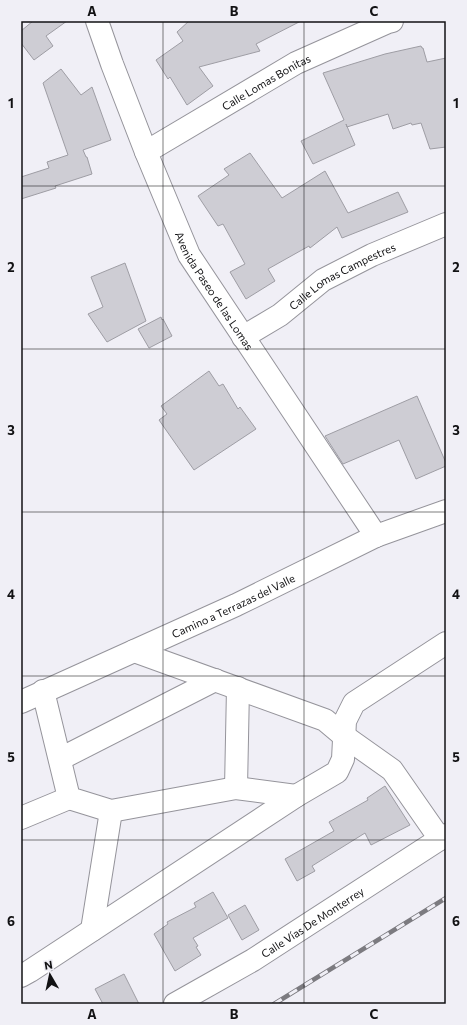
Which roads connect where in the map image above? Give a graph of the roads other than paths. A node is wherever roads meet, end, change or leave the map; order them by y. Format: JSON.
{"nodes":[{"id":1,"x":97,"y":21,"type":"edge"},
{"id":2,"x":392,"y":21,"type":"edge"},
{"id":3,"x":146,"y":152,"type":"junction"},
{"id":4,"x":446,"y":224,"type":"edge"},
{"id":5,"x":243,"y":337,"type":"junction"},
{"id":6,"x":446,"y":511,"type":"edge"},
{"id":7,"x":376,"y":536,"type":"junction"},
{"id":8,"x":446,"y":643,"type":"edge"},
{"id":9,"x":134,"y":650,"type":"junction"},
{"id":10,"x":215,"y":680,"type":"junction"},
{"id":11,"x":238,"y":688,"type":"junction"},
{"id":12,"x":43,"y":691,"type":"junction"},
{"id":13,"x":21,"y":702,"type":"edge"},
{"id":14,"x":344,"y":736,"type":"junction"},
{"id":15,"x":60,"y":759,"type":"junction"},
{"id":16,"x":236,"y":788,"type":"junction"},
{"id":17,"x":296,"y":796,"type":"junction"},
{"id":18,"x":70,"y":798,"type":"junction"},
{"id":19,"x":111,"y":811,"type":"junction"},
{"id":20,"x":21,"y":818,"type":"edge"},
{"id":21,"x":443,"y":837,"type":"edge"},
{"id":22,"x":92,"y":930,"type":"junction"},
{"id":23,"x":21,"y":976,"type":"edge"},
{"id":24,"x":175,"y":1004,"type":"edge"}],
"edges":[{"from":1,"to":3,"type":"street","name":"Avenida Paseo de las Lomas"},
{"from":2,"to":3,"type":"street","name":"Calle Lomas Bonitas"},
{"from":3,"to":5,"type":"street","name":"Avenida Paseo de las Lomas"},
{"from":4,"to":5,"type":"street","name":"Calle Lomas Campestres"},
{"from":5,"to":7,"type":"street","name":"Avenida Paseo de las Lomas"},
{"from":6,"to":7,"type":"street","name":"Camino a Terrazas del Valle"},
{"from":7,"to":9,"type":"street","name":"Camino a Terrazas del Valle"},
{"from":8,"to":14,"type":"street"},
{"from":9,"to":10,"type":"street"},
{"from":9,"to":12,"type":"street","name":"Camino a Terrazas del Valle"},
{"from":10,"to":11,"type":"street"},
{"from":10,"to":15,"type":"street"},
{"from":11,"to":14,"type":"street"},
{"from":11,"to":16,"type":"street"},
{"from":12,"to":13,"type":"street","name":"Camino a Terrazas del Valle"},
{"from":12,"to":15,"type":"street"},
{"from":14,"to":17,"type":"street"},
{"from":14,"to":21,"type":"street"},
{"from":15,"to":18,"type":"street"},
{"from":16,"to":17,"type":"street"},
{"from":16,"to":19,"type":"street"},
{"from":17,"to":22,"type":"street"},
{"from":18,"to":19,"type":"street"},
{"from":18,"to":20,"type":"street"},
{"from":19,"to":22,"type":"street"},
{"from":21,"to":24,"type":"street","name":"Calle Vías De Monterrey"},
{"from":22,"to":23,"type":"street"}]}
